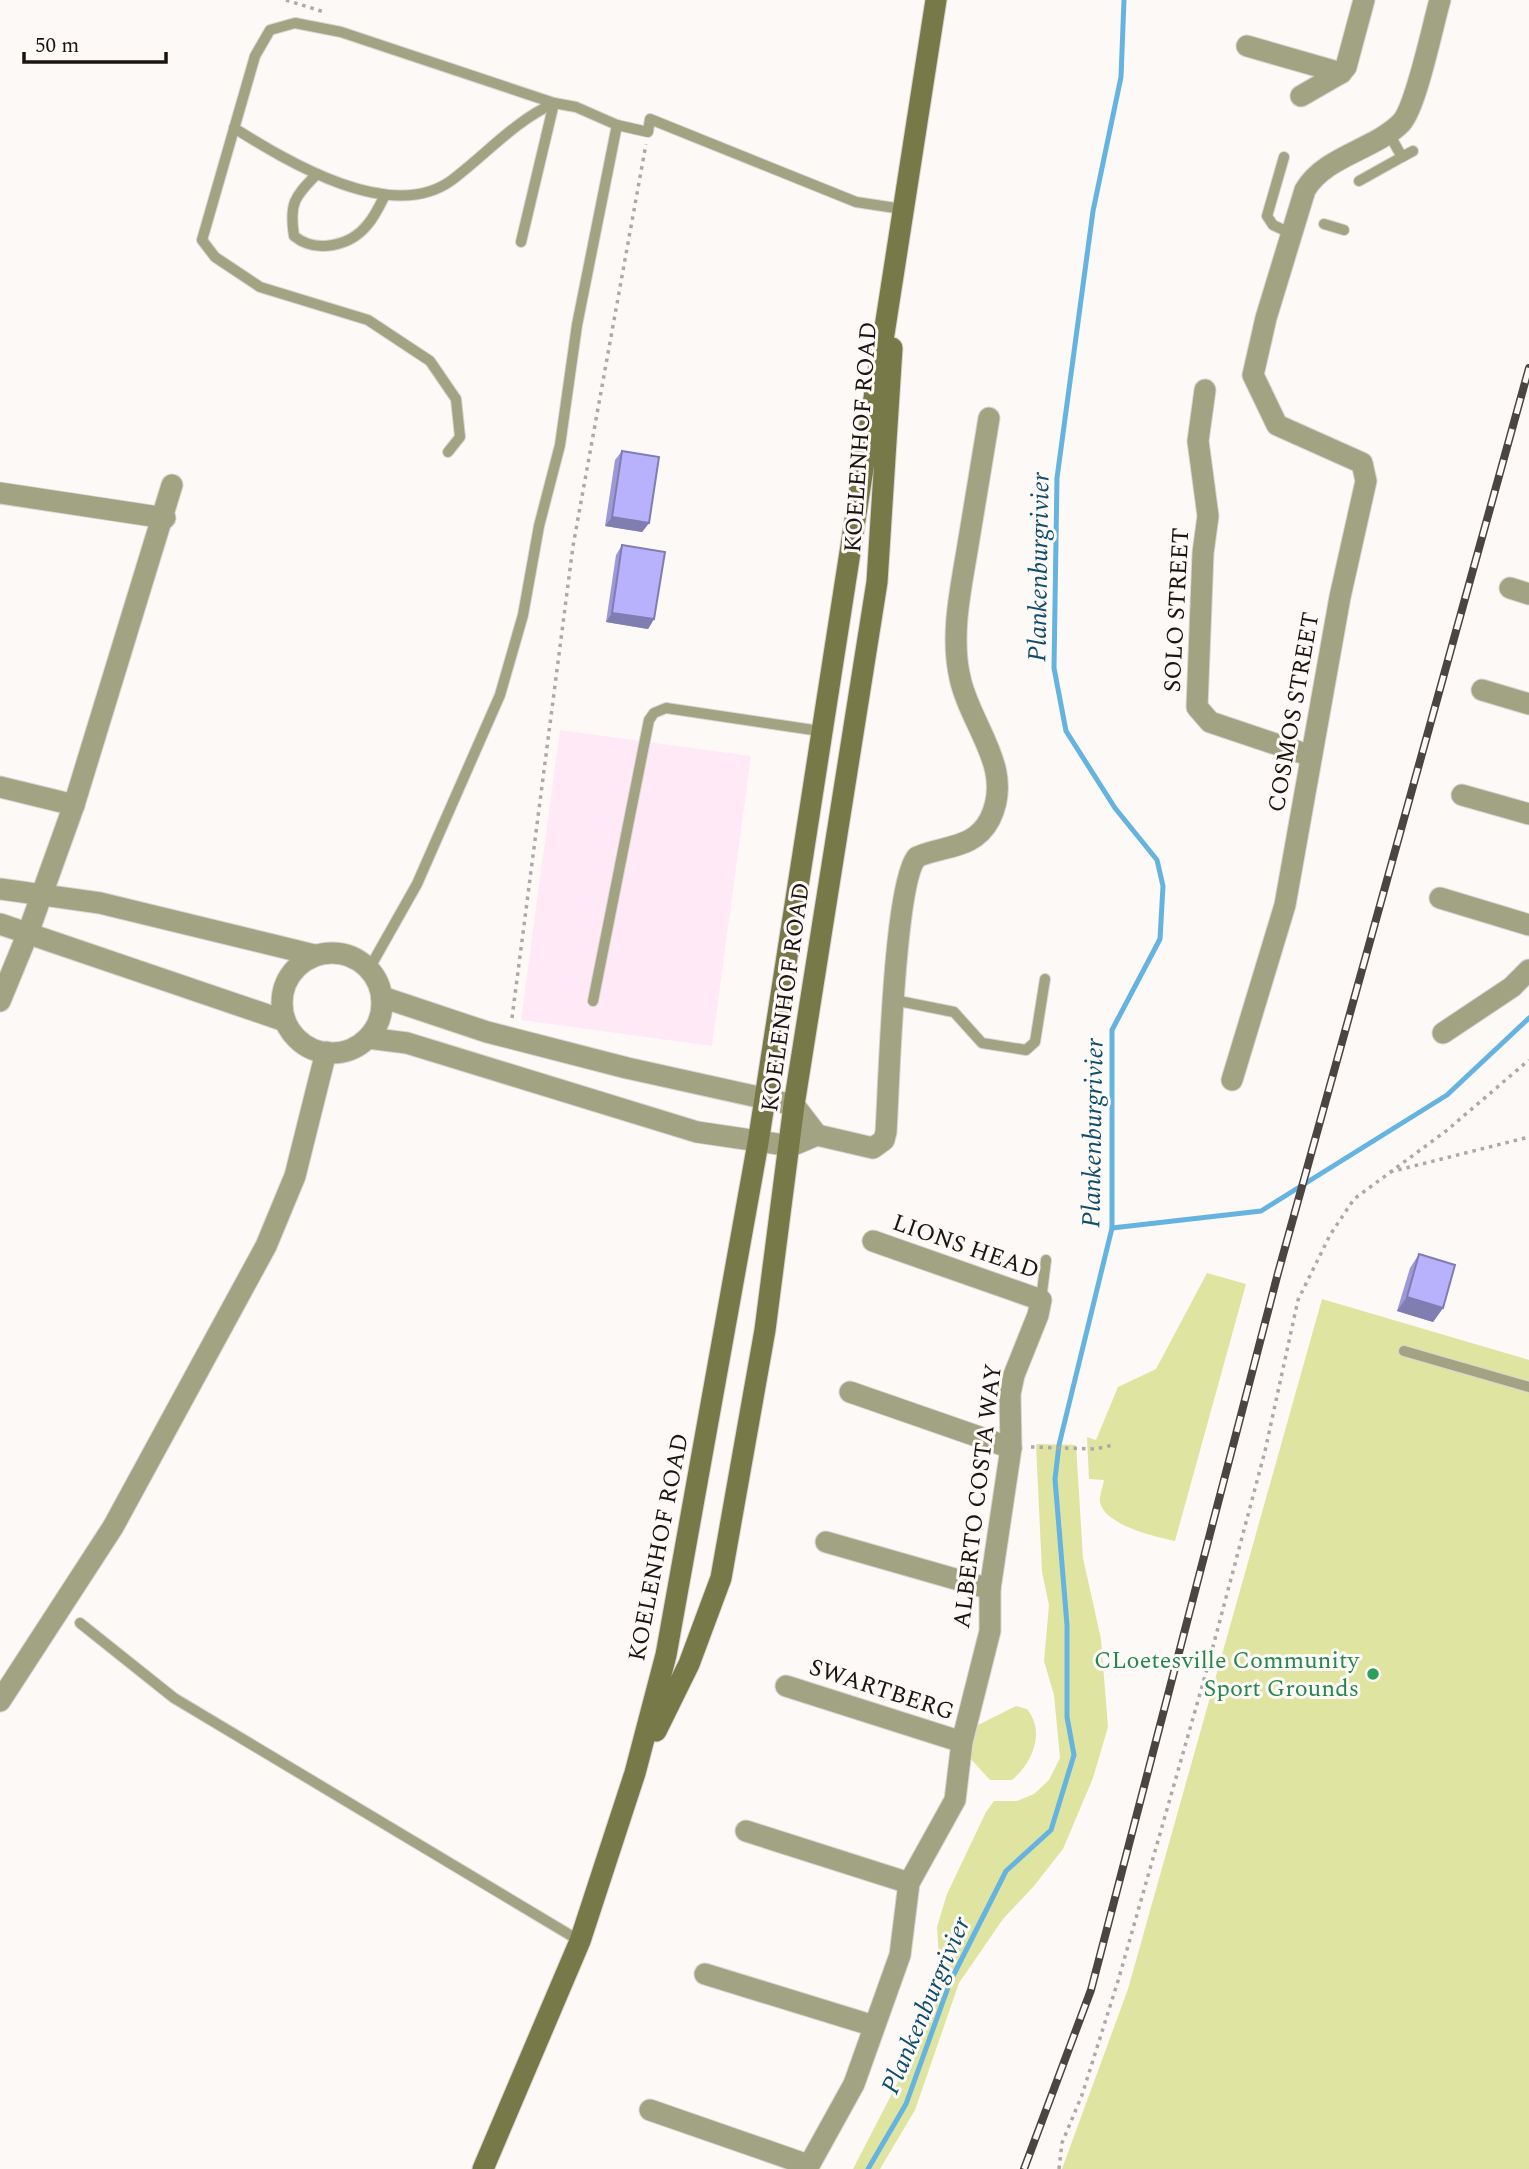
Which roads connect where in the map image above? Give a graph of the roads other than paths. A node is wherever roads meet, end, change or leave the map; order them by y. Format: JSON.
{"nodes":[{"id":1,"x":936,"y":0,"type":"edge"},
{"id":2,"x":1364,"y":0,"type":"edge"},
{"id":3,"x":1440,"y":0,"type":"edge"},
{"id":4,"x":1247,"y":46,"type":"dead end"},
{"id":5,"x":1340,"y":73,"type":"junction"},
{"id":6,"x":1301,"y":96,"type":"dead end"},
{"id":7,"x":554,"y":103,"type":"junction"},
{"id":8,"x":617,"y":124,"type":"junction"},
{"id":9,"x":234,"y":128,"type":"junction"},
{"id":10,"x":1388,"y":132,"type":"junction"},
{"id":11,"x":1284,"y":157,"type":"dead end"},
{"id":12,"x":317,"y":174,"type":"junction"},
{"id":13,"x":1359,"y":181,"type":"dead end"},
{"id":14,"x":385,"y":195,"type":"junction"},
{"id":15,"x":902,"y":209,"type":"junction"},
{"id":16,"x":1324,"y":224,"type":"dead end"},
{"id":17,"x":1344,"y":230,"type":"dead end"},
{"id":18,"x":1290,"y":233,"type":"junction"},
{"id":19,"x":521,"y":242,"type":"dead end"},
{"id":20,"x":1205,"y":390,"type":"dead end"},
{"id":21,"x":989,"y":418,"type":"dead end"},
{"id":22,"x":448,"y":452,"type":"dead end"},
{"id":23,"x":173,"y":485,"type":"dead end"},
{"id":24,"x":0,"y":493,"type":"edge"},
{"id":25,"x":165,"y":518,"type":"junction"},
{"id":26,"x":1482,"y":690,"type":"dead end"},
{"id":27,"x":1529,"y":704,"type":"edge"},
{"id":28,"x":820,"y":731,"type":"junction"},
{"id":29,"x":1311,"y":756,"type":"junction"},
{"id":30,"x":0,"y":787,"type":"edge"},
{"id":31,"x":1462,"y":795,"type":"dead end"},
{"id":32,"x":74,"y":805,"type":"junction"},
{"id":33,"x":1529,"y":814,"type":"edge"},
{"id":34,"x":0,"y":889,"type":"edge"},
{"id":35,"x":42,"y":895,"type":"junction"},
{"id":36,"x":1440,"y":898,"type":"dead end"},
{"id":37,"x":0,"y":925,"type":"edge"},
{"id":38,"x":1529,"y":925,"type":"edge"},
{"id":39,"x":28,"y":933,"type":"junction"},
{"id":40,"x":314,"y":956,"type":"junction"},
{"id":41,"x":369,"y":970,"type":"junction"},
{"id":42,"x":1529,"y":970,"type":"edge"},
{"id":43,"x":1045,"y":979,"type":"dead end"},
{"id":44,"x":382,"y":997,"type":"junction"},
{"id":45,"x":894,"y":1000,"type":"junction"},
{"id":46,"x":0,"y":1001,"type":"edge"},
{"id":47,"x":593,"y":1001,"type":"dead end"},
{"id":48,"x":285,"y":1021,"type":"junction"},
{"id":49,"x":1443,"y":1033,"type":"dead end"},
{"id":50,"x":368,"y":1038,"type":"junction"},
{"id":51,"x":326,"y":1052,"type":"junction"},
{"id":52,"x":1232,"y":1080,"type":"dead end"},
{"id":53,"x":762,"y":1098,"type":"junction"},
{"id":54,"x":794,"y":1105,"type":"junction"},
{"id":55,"x":817,"y":1135,"type":"junction"},
{"id":56,"x":758,"y":1143,"type":"junction"},
{"id":57,"x":791,"y":1146,"type":"junction"},
{"id":58,"x":873,"y":1241,"type":"dead end"},
{"id":59,"x":1046,"y":1260,"type":"dead end"},
{"id":60,"x":1041,"y":1300,"type":"junction"},
{"id":61,"x":1404,"y":1351,"type":"dead end"},
{"id":62,"x":1529,"y":1387,"type":"edge"},
{"id":63,"x":849,"y":1392,"type":"dead end"},
{"id":64,"x":1018,"y":1447,"type":"junction"},
{"id":65,"x":826,"y":1542,"type":"dead end"},
{"id":66,"x":990,"y":1590,"type":"junction"},
{"id":67,"x":80,"y":1623,"type":"dead end"},
{"id":68,"x":786,"y":1686,"type":"dead end"},
{"id":69,"x":0,"y":1701,"type":"edge"},
{"id":70,"x":962,"y":1742,"type":"junction"},
{"id":71,"x":635,"y":1773,"type":"junction"},
{"id":72,"x":746,"y":1831,"type":"dead end"},
{"id":73,"x":909,"y":1883,"type":"junction"},
{"id":74,"x":580,"y":1941,"type":"junction"},
{"id":75,"x":705,"y":1974,"type":"dead end"},
{"id":76,"x":874,"y":2026,"type":"junction"},
{"id":77,"x":650,"y":2110,"type":"dead end"},
{"id":78,"x":807,"y":2167,"type":"edge"},
{"id":79,"x":483,"y":2169,"type":"edge"}],
"edges":[{"from":1,"to":15,"type":"main road","name":"KOELENHOF ROAD"},
{"from":2,"to":5,"type":"street"},
{"from":3,"to":10,"type":"street"},
{"from":4,"to":5,"type":"street"},
{"from":5,"to":6,"type":"street"},
{"from":7,"to":8,"type":"lane"},
{"from":7,"to":9,"type":"lane"},
{"from":7,"to":14,"type":"lane"},
{"from":7,"to":19,"type":"lane"},
{"from":8,"to":15,"type":"lane"},
{"from":8,"to":41,"type":"lane"},
{"from":9,"to":12,"type":"lane"},
{"from":9,"to":22,"type":"lane"},
{"from":10,"to":13,"type":"lane"},
{"from":10,"to":18,"type":"street"},
{"from":11,"to":18,"type":"lane"},
{"from":12,"to":14,"type":"lane"},
{"from":12,"to":14,"type":"lane"},
{"from":15,"to":28,"type":"main road","name":"KOELENHOF ROAD"},
{"from":15,"to":54,"type":"main road","name":"KOELENHOF ROAD"},
{"from":16,"to":17,"type":"lane"},
{"from":18,"to":29,"type":"street","name":"COSMOS STREET"},
{"from":20,"to":29,"type":"street","name":"SOLO STREET"},
{"from":21,"to":45,"type":"street"},
{"from":23,"to":25,"type":"street"},
{"from":24,"to":25,"type":"street"},
{"from":25,"to":32,"type":"street"},
{"from":26,"to":27,"type":"street"},
{"from":28,"to":47,"type":"lane"},
{"from":28,"to":53,"type":"main road","name":"KOELENHOF ROAD"},
{"from":29,"to":52,"type":"street","name":"COSMOS STREET"},
{"from":30,"to":32,"type":"street"},
{"from":31,"to":33,"type":"street"},
{"from":32,"to":35,"type":"street"},
{"from":34,"to":35,"type":"street"},
{"from":35,"to":39,"type":"street"},
{"from":35,"to":40,"type":"street"},
{"from":36,"to":38,"type":"street"},
{"from":37,"to":39,"type":"street"},
{"from":39,"to":46,"type":"street"},
{"from":39,"to":48,"type":"street"},
{"from":40,"to":41,"type":"street"},
{"from":40,"to":48,"type":"street"},
{"from":41,"to":44,"type":"street"},
{"from":42,"to":49,"type":"street"},
{"from":43,"to":45,"type":"lane"},
{"from":44,"to":50,"type":"street"},
{"from":44,"to":53,"type":"street"},
{"from":45,"to":55,"type":"street"},
{"from":48,"to":51,"type":"street"},
{"from":50,"to":51,"type":"street"},
{"from":50,"to":56,"type":"street"},
{"from":51,"to":69,"type":"street"},
{"from":53,"to":54,"type":"street"},
{"from":53,"to":56,"type":"main road","name":"KOELENHOF ROAD"},
{"from":54,"to":55,"type":"street"},
{"from":54,"to":57,"type":"main road","name":"KOELENHOF ROAD"},
{"from":55,"to":57,"type":"street"},
{"from":56,"to":57,"type":"street"},
{"from":56,"to":71,"type":"main road","name":"KOELENHOF ROAD"},
{"from":57,"to":71,"type":"main road","name":"KOELENHOF ROAD"},
{"from":58,"to":60,"type":"street","name":"LIONS HEAD"},
{"from":59,"to":60,"type":"lane","name":"ALBERTO COSTA WAY"},
{"from":60,"to":64,"type":"street","name":"ALBERTO COSTA WAY"},
{"from":61,"to":62,"type":"lane"},
{"from":63,"to":64,"type":"street"},
{"from":64,"to":66,"type":"street","name":"ALBERTO COSTA WAY"},
{"from":65,"to":66,"type":"street"},
{"from":66,"to":70,"type":"street","name":"ALBERTO COSTA WAY"},
{"from":67,"to":74,"type":"lane"},
{"from":68,"to":70,"type":"street","name":"SWARTBERG"},
{"from":70,"to":73,"type":"street","name":"ALBERTO COSTA WAY"},
{"from":71,"to":74,"type":"main road","name":"KOELENHOF ROAD"},
{"from":72,"to":73,"type":"street"},
{"from":73,"to":76,"type":"street","name":"ALBERTO COSTA WAY"},
{"from":74,"to":79,"type":"main road","name":"KOELENHOF ROAD"},
{"from":75,"to":76,"type":"street"},
{"from":76,"to":78,"type":"street","name":"ALBERTO COSTA WAY"},
{"from":77,"to":78,"type":"street"}]}
